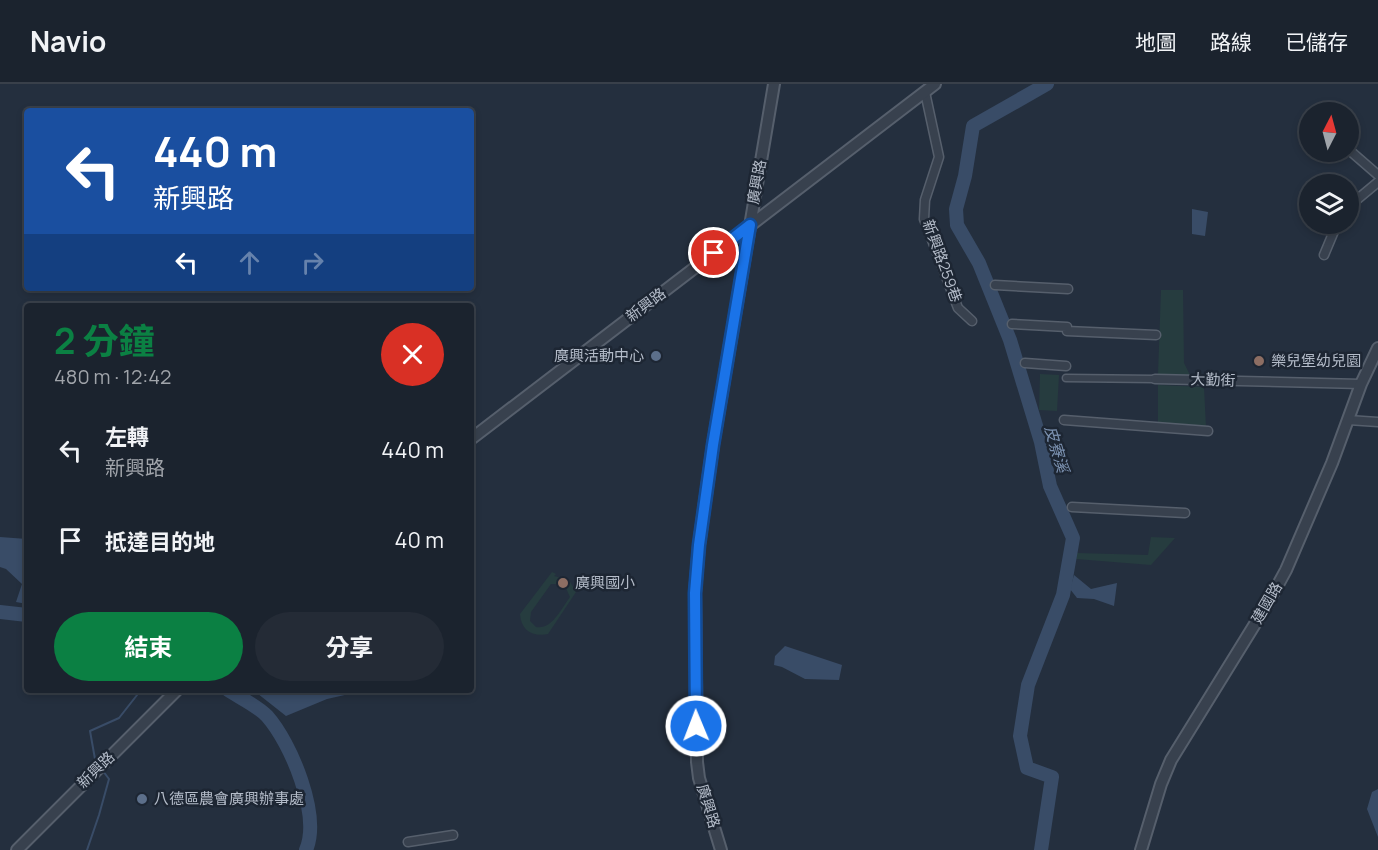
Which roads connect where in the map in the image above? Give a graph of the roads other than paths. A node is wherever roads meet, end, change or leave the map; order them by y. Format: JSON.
{"nodes":[{"id":1,"x":774,"y":84,"type":"edge"},
{"id":2,"x":935,"y":84,"type":"edge"},
{"id":3,"x":925,"y":92,"type":"junction"},
{"id":4,"x":1359,"y":159,"type":"edge"},
{"id":5,"x":1378,"y":175,"type":"edge"},
{"id":6,"x":1378,"y":182,"type":"edge"},
{"id":7,"x":1359,"y":198,"type":"edge"},
{"id":8,"x":750,"y":225,"type":"junction"},
{"id":9,"x":1333,"y":234,"type":"edge"},
{"id":10,"x":1324,"y":255,"type":"dead end"},
{"id":11,"x":995,"y":285,"type":"dead end"},
{"id":12,"x":1068,"y":289,"type":"dead end"},
{"id":13,"x":972,"y":321,"type":"dead end"},
{"id":14,"x":1012,"y":324,"type":"dead end"},
{"id":15,"x":1156,"y":335,"type":"dead end"},
{"id":16,"x":1378,"y":348,"type":"edge"},
{"id":17,"x":1025,"y":363,"type":"dead end"},
{"id":18,"x":1066,"y":366,"type":"dead end"},
{"id":19,"x":1066,"y":378,"type":"dead end"},
{"id":20,"x":1155,"y":379,"type":"joint"},
{"id":21,"x":1361,"y":384,"type":"junction"},
{"id":22,"x":1064,"y":420,"type":"dead end"},
{"id":23,"x":1347,"y":420,"type":"junction"},
{"id":24,"x":1378,"y":422,"type":"edge"},
{"id":25,"x":1208,"y":431,"type":"dead end"},
{"id":26,"x":474,"y":437,"type":"edge"},
{"id":27,"x":1072,"y":507,"type":"dead end"},
{"id":28,"x":1185,"y":513,"type":"dead end"},
{"id":29,"x":174,"y":693,"type":"edge"},
{"id":30,"x":453,"y":835,"type":"dead end"},
{"id":31,"x":408,"y":842,"type":"dead end"},
{"id":32,"x":16,"y":850,"type":"edge"},
{"id":33,"x":721,"y":850,"type":"edge"},
{"id":34,"x":1141,"y":850,"type":"edge"}],
"edges":[{"from":1,"to":8,"type":"street","name":"廣興路"},
{"from":2,"to":3,"type":"street","name":"新興路"},
{"from":3,"to":8,"type":"street","name":"新興路"},
{"from":3,"to":13,"type":"street","name":"新興路259巷"},
{"from":4,"to":5,"type":"street"},
{"from":6,"to":7,"type":"street"},
{"from":8,"to":26,"type":"street","name":"新興路"},
{"from":8,"to":33,"type":"street","name":"廣興路"},
{"from":9,"to":10,"type":"street"},
{"from":11,"to":12,"type":"street"},
{"from":14,"to":15,"type":"street"},
{"from":16,"to":21,"type":"street","name":"建國路"},
{"from":17,"to":18,"type":"street"},
{"from":19,"to":20,"type":"street","name":"大勤街"},
{"from":20,"to":21,"type":"street","name":"大勤街"},
{"from":21,"to":23,"type":"street","name":"建國路"},
{"from":22,"to":25,"type":"street"},
{"from":23,"to":24,"type":"street"},
{"from":23,"to":34,"type":"street","name":"建國路"},
{"from":27,"to":28,"type":"street"},
{"from":29,"to":32,"type":"street","name":"新興路"},
{"from":30,"to":31,"type":"street"}]}
